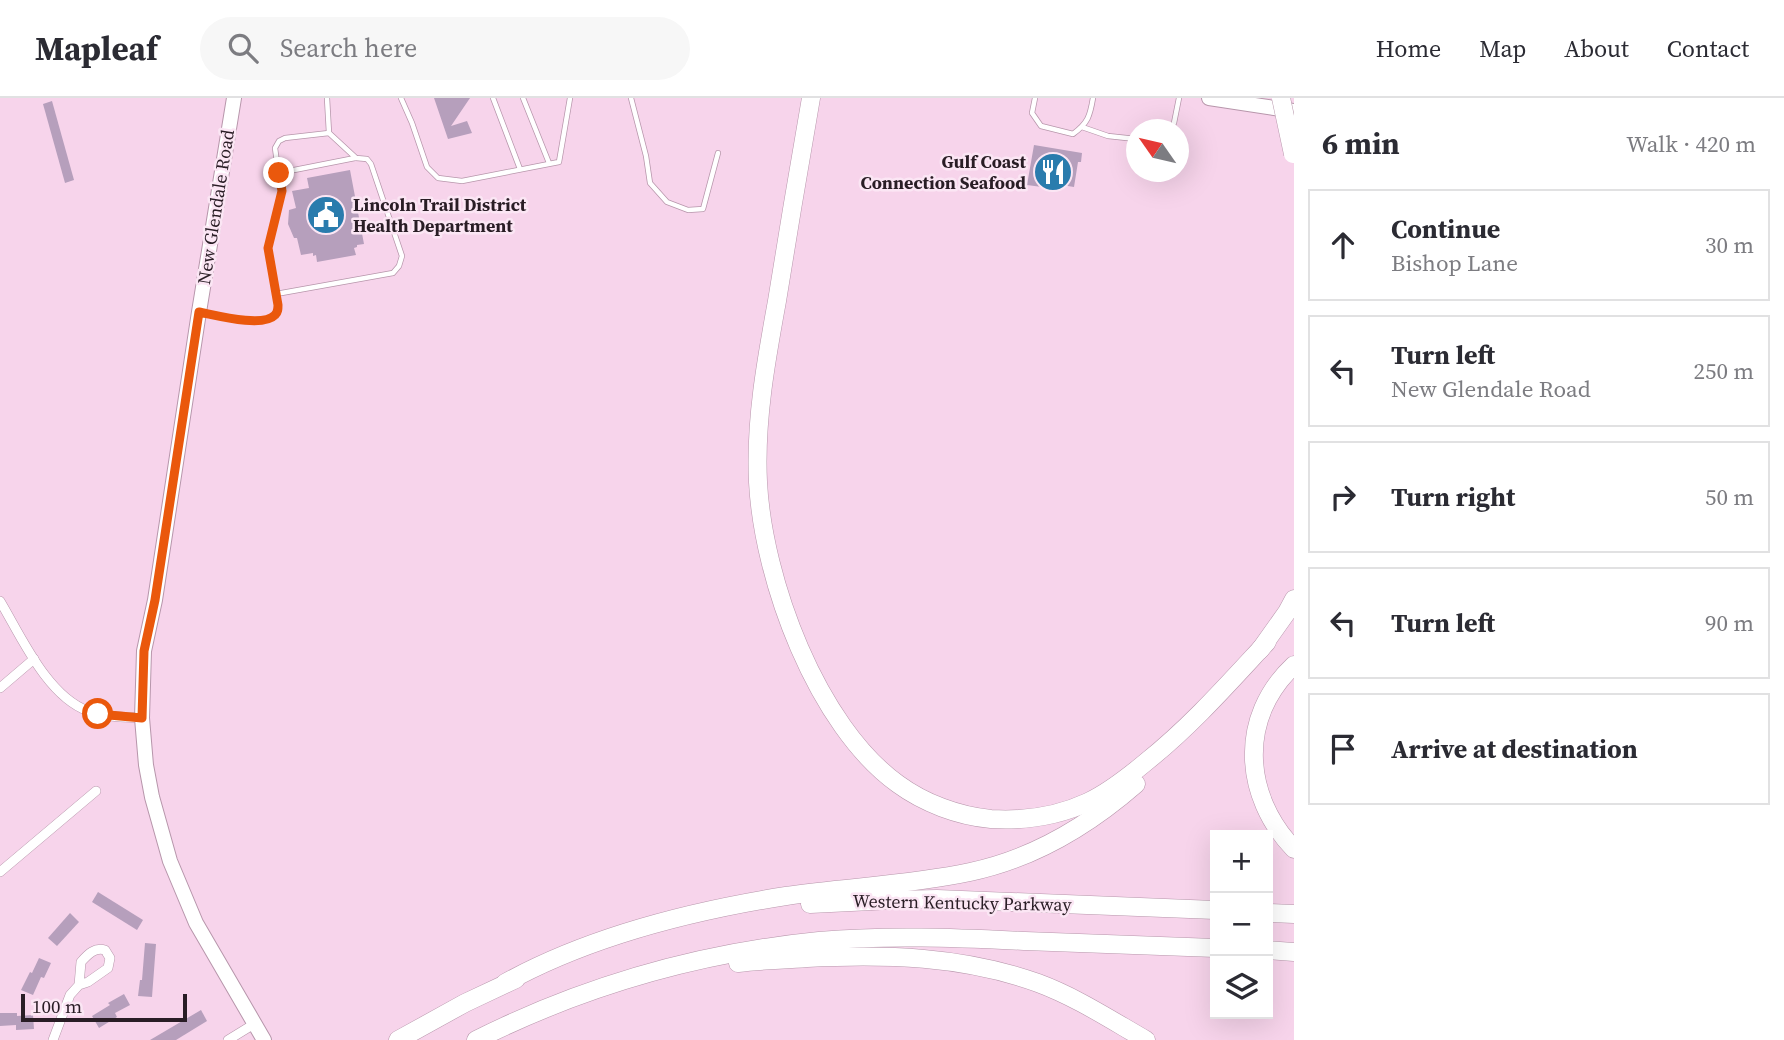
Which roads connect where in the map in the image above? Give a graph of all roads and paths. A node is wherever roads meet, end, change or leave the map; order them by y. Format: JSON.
{"nodes":[{"id":1,"x":234,"y":98,"type":"edge"},
{"id":2,"x":327,"y":98,"type":"edge"},
{"id":3,"x":401,"y":98,"type":"edge"},
{"id":4,"x":493,"y":98,"type":"edge"},
{"id":5,"x":523,"y":98,"type":"edge"},
{"id":6,"x":570,"y":98,"type":"edge"},
{"id":7,"x":631,"y":98,"type":"edge"},
{"id":8,"x":811,"y":98,"type":"edge"},
{"id":9,"x":1035,"y":98,"type":"edge"},
{"id":10,"x":1093,"y":98,"type":"edge"},
{"id":11,"x":1179,"y":98,"type":"edge"},
{"id":12,"x":1209,"y":98,"type":"edge"},
{"id":13,"x":1281,"y":98,"type":"edge"},
{"id":14,"x":1287,"y":98,"type":"edge"},
{"id":15,"x":1294,"y":111,"type":"edge"},
{"id":16,"x":1175,"y":119,"type":"edge"},
{"id":17,"x":1294,"y":122,"type":"edge"},
{"id":18,"x":1082,"y":127,"type":"junction"},
{"id":19,"x":329,"y":133,"type":"junction"},
{"id":20,"x":1126,"y":138,"type":"edge"},
{"id":21,"x":718,"y":153,"type":"dead end"},
{"id":22,"x":1294,"y":155,"type":"edge"},
{"id":23,"x":356,"y":158,"type":"junction"},
{"id":24,"x":549,"y":163,"type":"junction"},
{"id":25,"x":520,"y":169,"type":"junction"},
{"id":26,"x":279,"y":173,"type":"junction"},
{"id":27,"x":276,"y":294,"type":"junction"},
{"id":28,"x":199,"y":312,"type":"junction"},
{"id":29,"x":1294,"y":599,"type":"edge"},
{"id":30,"x":0,"y":601,"type":"edge"},
{"id":31,"x":1267,"y":642,"type":"junction"},
{"id":32,"x":34,"y":659,"type":"junction"},
{"id":33,"x":1294,"y":665,"type":"edge"},
{"id":34,"x":0,"y":688,"type":"edge"},
{"id":35,"x":142,"y":718,"type":"junction"},
{"id":36,"x":96,"y":791,"type":"dead end"},
{"id":37,"x":1294,"y":849,"type":"edge"},
{"id":38,"x":0,"y":872,"type":"edge"},
{"id":39,"x":1210,"y":911,"type":"edge"},
{"id":40,"x":1273,"y":913,"type":"edge"},
{"id":41,"x":1294,"y":914,"type":"edge"},
{"id":42,"x":1210,"y":948,"type":"edge"},
{"id":43,"x":1273,"y":950,"type":"edge"},
{"id":44,"x":1294,"y":952,"type":"edge"},
{"id":45,"x":505,"y":984,"type":"junction"},
{"id":46,"x":79,"y":985,"type":"dead end"},
{"id":47,"x":600,"y":987,"type":"junction"},
{"id":48,"x":254,"y":1024,"type":"junction"},
{"id":49,"x":53,"y":1040,"type":"edge"},
{"id":50,"x":228,"y":1040,"type":"edge"},
{"id":51,"x":264,"y":1040,"type":"edge"},
{"id":52,"x":398,"y":1040,"type":"edge"},
{"id":53,"x":476,"y":1040,"type":"edge"},
{"id":54,"x":1146,"y":1040,"type":"edge"}],
"edges":[{"from":1,"to":28,"type":"main road","name":"New Glendale Road"},
{"from":2,"to":19,"type":"lane"},
{"from":3,"to":25,"type":"lane"},
{"from":4,"to":25,"type":"lane"},
{"from":5,"to":24,"type":"lane"},
{"from":6,"to":24,"type":"lane"},
{"from":7,"to":21,"type":"lane"},
{"from":8,"to":31,"type":"highway"},
{"from":9,"to":18,"type":"lane"},
{"from":10,"to":18,"type":"lane"},
{"from":11,"to":16,"type":"lane"},
{"from":12,"to":15,"type":"main road"},
{"from":13,"to":22,"type":"highway","bridge":true},
{"from":14,"to":17,"type":"highway"},
{"from":18,"to":20,"type":"lane"},
{"from":19,"to":23,"type":"lane"},
{"from":19,"to":26,"type":"lane"},
{"from":23,"to":26,"type":"lane"},
{"from":23,"to":27,"type":"lane"},
{"from":24,"to":25,"type":"lane"},
{"from":26,"to":27,"type":"lane"},
{"from":27,"to":28,"type":"lane"},
{"from":28,"to":35,"type":"main road","name":"New Glendale Road"},
{"from":29,"to":31,"type":"highway"},
{"from":30,"to":32,"type":"street"},
{"from":31,"to":45,"type":"highway"},
{"from":32,"to":34,"type":"street"},
{"from":32,"to":35,"type":"street"},
{"from":33,"to":37,"type":"highway"},
{"from":35,"to":48,"type":"main road","name":"New Glendale Road"},
{"from":36,"to":38,"type":"street"},
{"from":39,"to":45,"type":"highway","name":"Western Kentucky Parkway"},
{"from":40,"to":41,"type":"highway"},
{"from":42,"to":47,"type":"highway","name":"Western Kentucky Parkway"},
{"from":43,"to":44,"type":"highway"},
{"from":45,"to":52,"type":"highway","name":"Western Kentucky Parkway"},
{"from":46,"to":49,"type":"street"},
{"from":47,"to":53,"type":"highway","name":"Western Kentucky Parkway"},
{"from":47,"to":54,"type":"highway"},
{"from":48,"to":50,"type":"street"},
{"from":48,"to":51,"type":"main road","name":"New Glendale Road"}]}
